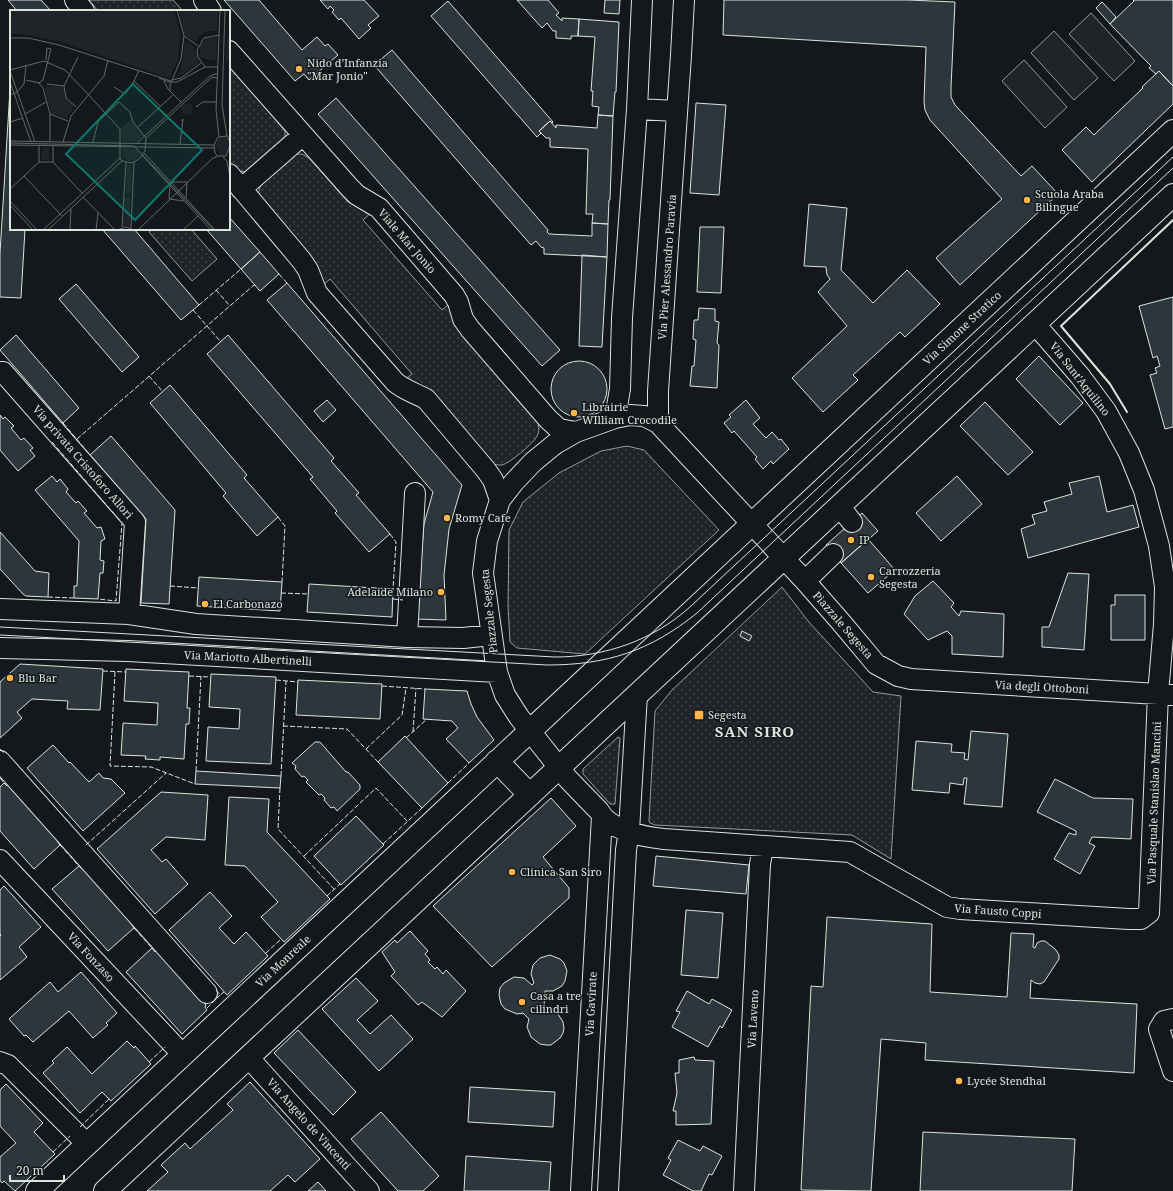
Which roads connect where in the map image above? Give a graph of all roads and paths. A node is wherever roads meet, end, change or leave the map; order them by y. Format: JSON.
{"nodes":[{"id":1,"x":75,"y":0,"type":"edge"},
{"id":2,"x":204,"y":0,"type":"edge"},
{"id":3,"x":642,"y":0,"type":"edge"},
{"id":4,"x":684,"y":0,"type":"edge"},
{"id":5,"x":83,"y":10,"type":"edge"},
{"id":6,"x":210,"y":10,"type":"edge"},
{"id":7,"x":230,"y":52,"type":"edge"},
{"id":8,"x":637,"y":109,"type":"junction"},
{"id":9,"x":677,"y":111,"type":"junction"},
{"id":10,"x":1173,"y":131,"type":"edge"},
{"id":11,"x":303,"y":135,"type":"junction"},
{"id":12,"x":235,"y":181,"type":"edge"},
{"id":13,"x":1173,"y":195,"type":"edge"},
{"id":14,"x":1035,"y":324,"type":"junction"},
{"id":15,"x":0,"y":372,"type":"edge"},
{"id":16,"x":615,"y":418,"type":"junction"},
{"id":17,"x":658,"y":423,"type":"junction"},
{"id":18,"x":576,"y":432,"type":"junction"},
{"id":19,"x":415,"y":493,"type":"dead end"},
{"id":20,"x":500,"y":500,"type":"junction"},
{"id":21,"x":752,"y":524,"type":"junction"},
{"id":22,"x":833,"y":554,"type":"tunnel mouth"},
{"id":23,"x":784,"y":558,"type":"junction"},
{"id":24,"x":805,"y":581,"type":"junction"},
{"id":25,"x":0,"y":609,"type":"edge"},
{"id":26,"x":129,"y":614,"type":"junction"},
{"id":27,"x":490,"y":635,"type":"junction"},
{"id":28,"x":407,"y":637,"type":"junction"},
{"id":29,"x":0,"y":648,"type":"edge"},
{"id":30,"x":497,"y":672,"type":"junction"},
{"id":31,"x":911,"y":679,"type":"joint"},
{"id":32,"x":637,"y":694,"type":"junction"},
{"id":33,"x":1166,"y":694,"type":"edge"},
{"id":34,"x":530,"y":731,"type":"junction"},
{"id":35,"x":0,"y":761,"type":"edge"},
{"id":36,"x":497,"y":761,"type":"junction"},
{"id":37,"x":559,"y":767,"type":"junction"},
{"id":38,"x":530,"y":795,"type":"junction"},
{"id":39,"x":602,"y":816,"type":"junction"},
{"id":40,"x":629,"y":831,"type":"junction"},
{"id":41,"x":763,"y":847,"type":"junction"},
{"id":42,"x":0,"y":860,"type":"edge"},
{"id":43,"x":1149,"y":913,"type":"joint"},
{"id":44,"x":207,"y":993,"type":"dead end"},
{"id":45,"x":1173,"y":1019,"type":"edge"},
{"id":46,"x":183,"y":1055,"type":"junction"},
{"id":47,"x":248,"y":1057,"type":"junction"},
{"id":48,"x":0,"y":1062,"type":"edge"},
{"id":49,"x":1173,"y":1071,"type":"edge"},
{"id":50,"x":87,"y":1144,"type":"junction"},
{"id":51,"x":37,"y":1191,"type":"edge"},
{"id":52,"x":105,"y":1191,"type":"edge"},
{"id":53,"x":369,"y":1191,"type":"edge"},
{"id":54,"x":581,"y":1191,"type":"edge"},
{"id":55,"x":608,"y":1191,"type":"edge"},
{"id":56,"x":744,"y":1191,"type":"edge"}],
"edges":[{"from":1,"to":5,"type":"street"},
{"from":2,"to":6,"type":"street"},
{"from":3,"to":8,"type":"street"},
{"from":4,"to":9,"type":"street","name":"Via Pier Alessandro Paravia"},
{"from":7,"to":11,"type":"street","name":"Viale Mar Jonio"},
{"from":8,"to":9,"type":"street"},
{"from":8,"to":16,"type":"street"},
{"from":9,"to":17,"type":"street","name":"Via Pier Alessandro Paravia"},
{"from":10,"to":21,"type":"main road","name":"Via Simone Stratico"},
{"from":11,"to":12,"type":"street"},
{"from":11,"to":18,"type":"street","name":"Viale Mar Jonio"},
{"from":12,"to":20,"type":"street"},
{"from":13,"to":14,"type":"main road"},
{"from":14,"to":23,"type":"main road"},
{"from":14,"to":33,"type":"street","name":"Via Sant'Aquilino"},
{"from":15,"to":26,"type":"street","name":"Via privata Cristoforo Allori"},
{"from":16,"to":17,"type":"street","name":"Piazzale Segesta"},
{"from":16,"to":18,"type":"street","name":"Piazzale Segesta"},
{"from":17,"to":21,"type":"street","name":"Piazzale Segesta"},
{"from":18,"to":20,"type":"street","name":"Piazzale Segesta"},
{"from":19,"to":28,"type":"street"},
{"from":20,"to":27,"type":"street","name":"Piazzale Segesta"},
{"from":21,"to":23,"type":"street","name":"Piazzale Segesta"},
{"from":21,"to":34,"type":"main road"},
{"from":22,"to":24,"type":"street"},
{"from":23,"to":24,"type":"street","name":"Piazzale Segesta"},
{"from":23,"to":32,"type":"main road"},
{"from":24,"to":31,"type":"street","name":"Piazzale Segesta"},
{"from":25,"to":26,"type":"street"},
{"from":26,"to":28,"type":"street"},
{"from":27,"to":28,"type":"street"},
{"from":27,"to":30,"type":"street","name":"Piazzale Segesta"},
{"from":29,"to":30,"type":"street","name":"Via Mariotto Albertinelli"},
{"from":30,"to":34,"type":"street","name":"Piazzale Segesta"},
{"from":31,"to":33,"type":"street","name":"Via degli Ottoboni"},
{"from":32,"to":37,"type":"main road"},
{"from":32,"to":40,"type":"street"},
{"from":33,"to":43,"type":"street","name":"Via Pasquale Stanislao Mancini"},
{"from":34,"to":36,"type":"main road","name":"Via Monreale"},
{"from":34,"to":37,"type":"street","name":"Piazzale Segesta"},
{"from":35,"to":44,"type":"street"},
{"from":36,"to":38,"type":"main road"},
{"from":36,"to":46,"type":"main road","name":"Via Monreale"},
{"from":37,"to":38,"type":"main road"},
{"from":37,"to":39,"type":"street","name":"Piazzale Segesta"},
{"from":38,"to":47,"type":"main road"},
{"from":39,"to":40,"type":"street","name":"Piazzale Segesta"},
{"from":39,"to":54,"type":"street","name":"Via Gavirate"},
{"from":40,"to":41,"type":"street","name":"Piazzale Segesta"},
{"from":40,"to":55,"type":"street"},
{"from":41,"to":43,"type":"street","name":"Via Fausto Coppi"},
{"from":41,"to":56,"type":"street","name":"Via Laveno"},
{"from":42,"to":46,"type":"street","name":"Via Fonzaso"},
{"from":45,"to":49,"type":"street"},
{"from":46,"to":50,"type":"main road","name":"Via Monreale"},
{"from":47,"to":52,"type":"main road"},
{"from":47,"to":53,"type":"street","name":"Via Angelo de Vincenti"},
{"from":48,"to":50,"type":"street"},
{"from":50,"to":51,"type":"main road","name":"Via Monreale"}]}
